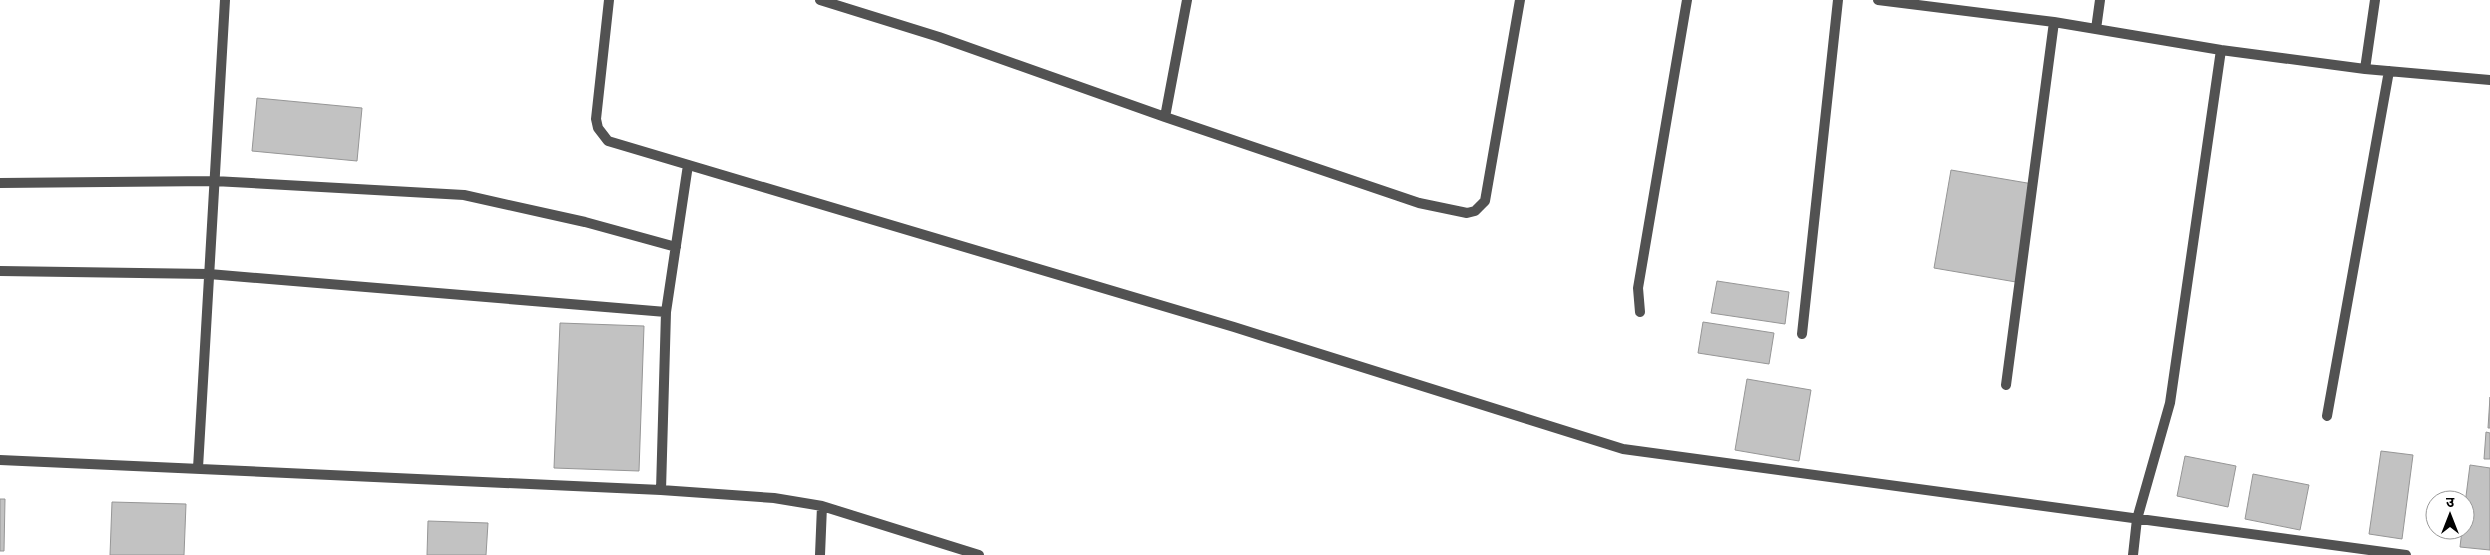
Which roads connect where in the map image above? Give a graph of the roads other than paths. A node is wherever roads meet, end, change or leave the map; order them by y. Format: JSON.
{"nodes":[{"id":1,"x":225,"y":0,"type":"edge"},
{"id":2,"x":609,"y":0,"type":"edge"},
{"id":3,"x":820,"y":0,"type":"edge"},
{"id":4,"x":1187,"y":0,"type":"edge"},
{"id":5,"x":1520,"y":0,"type":"edge"},
{"id":6,"x":1687,"y":0,"type":"edge"},
{"id":7,"x":1838,"y":0,"type":"edge"},
{"id":8,"x":1878,"y":0,"type":"edge"},
{"id":9,"x":2100,"y":0,"type":"edge"},
{"id":10,"x":2375,"y":0,"type":"edge"},
{"id":11,"x":2054,"y":22,"type":"junction"},
{"id":12,"x":2096,"y":29,"type":"junction"},
{"id":13,"x":2221,"y":50,"type":"junction"},
{"id":14,"x":2365,"y":69,"type":"junction"},
{"id":15,"x":2389,"y":71,"type":"junction"},
{"id":16,"x":2490,"y":80,"type":"edge"},
{"id":17,"x":1165,"y":117,"type":"junction"},
{"id":18,"x":688,"y":165,"type":"junction"},
{"id":19,"x":214,"y":181,"type":"junction"},
{"id":20,"x":0,"y":183,"type":"edge"},
{"id":21,"x":676,"y":247,"type":"junction"},
{"id":22,"x":0,"y":271,"type":"edge"},
{"id":23,"x":209,"y":274,"type":"junction"},
{"id":24,"x":666,"y":312,"type":"junction"},
{"id":25,"x":1640,"y":312,"type":"dead end"},
{"id":26,"x":1802,"y":334,"type":"dead end"},
{"id":27,"x":2006,"y":385,"type":"dead end"},
{"id":28,"x":2327,"y":416,"type":"dead end"},
{"id":29,"x":0,"y":460,"type":"edge"},
{"id":30,"x":198,"y":468,"type":"junction"},
{"id":31,"x":661,"y":490,"type":"junction"},
{"id":32,"x":822,"y":506,"type":"junction"},
{"id":33,"x":2137,"y":520,"type":"junction"},
{"id":34,"x":820,"y":555,"type":"edge"},
{"id":35,"x":978,"y":555,"type":"edge"},
{"id":36,"x":2133,"y":555,"type":"edge"},
{"id":37,"x":2406,"y":555,"type":"edge"}],
"edges":[{"from":1,"to":19,"type":"street"},
{"from":2,"to":18,"type":"street"},
{"from":3,"to":17,"type":"street"},
{"from":4,"to":17,"type":"street"},
{"from":5,"to":17,"type":"street"},
{"from":6,"to":25,"type":"street"},
{"from":7,"to":26,"type":"street"},
{"from":8,"to":11,"type":"street"},
{"from":9,"to":12,"type":"street"},
{"from":10,"to":14,"type":"street"},
{"from":11,"to":12,"type":"street"},
{"from":11,"to":27,"type":"street"},
{"from":12,"to":13,"type":"street"},
{"from":13,"to":14,"type":"street"},
{"from":13,"to":33,"type":"street"},
{"from":14,"to":15,"type":"street"},
{"from":15,"to":16,"type":"street"},
{"from":15,"to":28,"type":"street"},
{"from":18,"to":21,"type":"street"},
{"from":18,"to":33,"type":"street"},
{"from":19,"to":20,"type":"street"},
{"from":19,"to":21,"type":"street"},
{"from":19,"to":23,"type":"street"},
{"from":21,"to":24,"type":"street"},
{"from":22,"to":23,"type":"street"},
{"from":23,"to":24,"type":"street"},
{"from":23,"to":30,"type":"street"},
{"from":24,"to":31,"type":"street"},
{"from":29,"to":30,"type":"street"},
{"from":30,"to":31,"type":"street"},
{"from":31,"to":32,"type":"street"},
{"from":32,"to":34,"type":"street"},
{"from":32,"to":35,"type":"street"},
{"from":33,"to":36,"type":"street"},
{"from":33,"to":37,"type":"street"}]}
